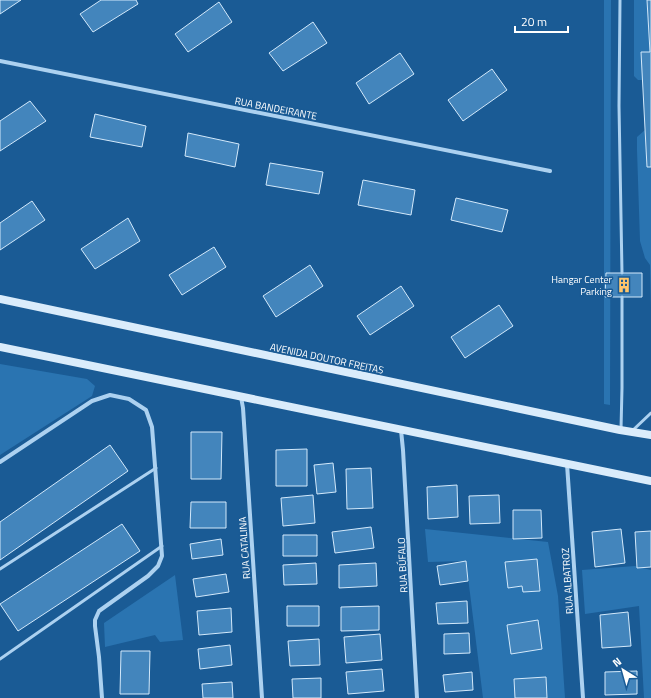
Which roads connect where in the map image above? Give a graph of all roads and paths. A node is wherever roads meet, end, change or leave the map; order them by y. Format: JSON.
{"nodes":[{"id":1,"x":620,"y":0,"type":"edge"},
{"id":2,"x":0,"y":61,"type":"edge"},
{"id":3,"x":550,"y":171,"type":"dead end"},
{"id":4,"x":622,"y":273,"type":"dead end"},
{"id":5,"x":622,"y":297,"type":"dead end"},
{"id":6,"x":0,"y":299,"type":"edge"},
{"id":7,"x":0,"y":347,"type":"edge"},
{"id":8,"x":241,"y":396,"type":"junction"},
{"id":9,"x":651,"y":413,"type":"edge"},
{"id":10,"x":401,"y":430,"type":"junction"},
{"id":11,"x":620,"y":430,"type":"junction"},
{"id":12,"x":632,"y":432,"type":"junction"},
{"id":13,"x":651,"y":435,"type":"edge"},
{"id":14,"x":0,"y":462,"type":"edge"},
{"id":15,"x":567,"y":464,"type":"junction"},
{"id":16,"x":156,"y":468,"type":"junction"},
{"id":17,"x":651,"y":481,"type":"edge"},
{"id":18,"x":162,"y":546,"type":"junction"},
{"id":19,"x":0,"y":569,"type":"edge"},
{"id":20,"x":0,"y":659,"type":"edge"},
{"id":21,"x":102,"y":698,"type":"edge"},
{"id":22,"x":262,"y":698,"type":"edge"},
{"id":23,"x":417,"y":698,"type":"edge"},
{"id":24,"x":582,"y":698,"type":"edge"}],
"edges":[{"from":1,"to":4,"type":"lane"},
{"from":2,"to":3,"type":"street","name":"RUA BANDEIRANTE"},
{"from":5,"to":11,"type":"lane"},
{"from":6,"to":11,"type":"main road","name":"AVENIDA DOUTOR FREITAS"},
{"from":7,"to":8,"type":"main road"},
{"from":8,"to":10,"type":"main road"},
{"from":8,"to":22,"type":"street","name":"RUA CATALINA"},
{"from":9,"to":12,"type":"lane"},
{"from":10,"to":15,"type":"main road"},
{"from":10,"to":23,"type":"street","name":"RUA BÚFALO"},
{"from":11,"to":12,"type":"main road","name":"AVENIDA DOUTOR FREITAS"},
{"from":12,"to":13,"type":"main road","name":"AVENIDA DOUTOR FREITAS"},
{"from":14,"to":16,"type":"street"},
{"from":15,"to":17,"type":"main road"},
{"from":15,"to":24,"type":"street","name":"RUA ALBATROZ"},
{"from":16,"to":18,"type":"street"},
{"from":16,"to":19,"type":"lane"},
{"from":18,"to":20,"type":"lane"},
{"from":18,"to":21,"type":"street"}]}
